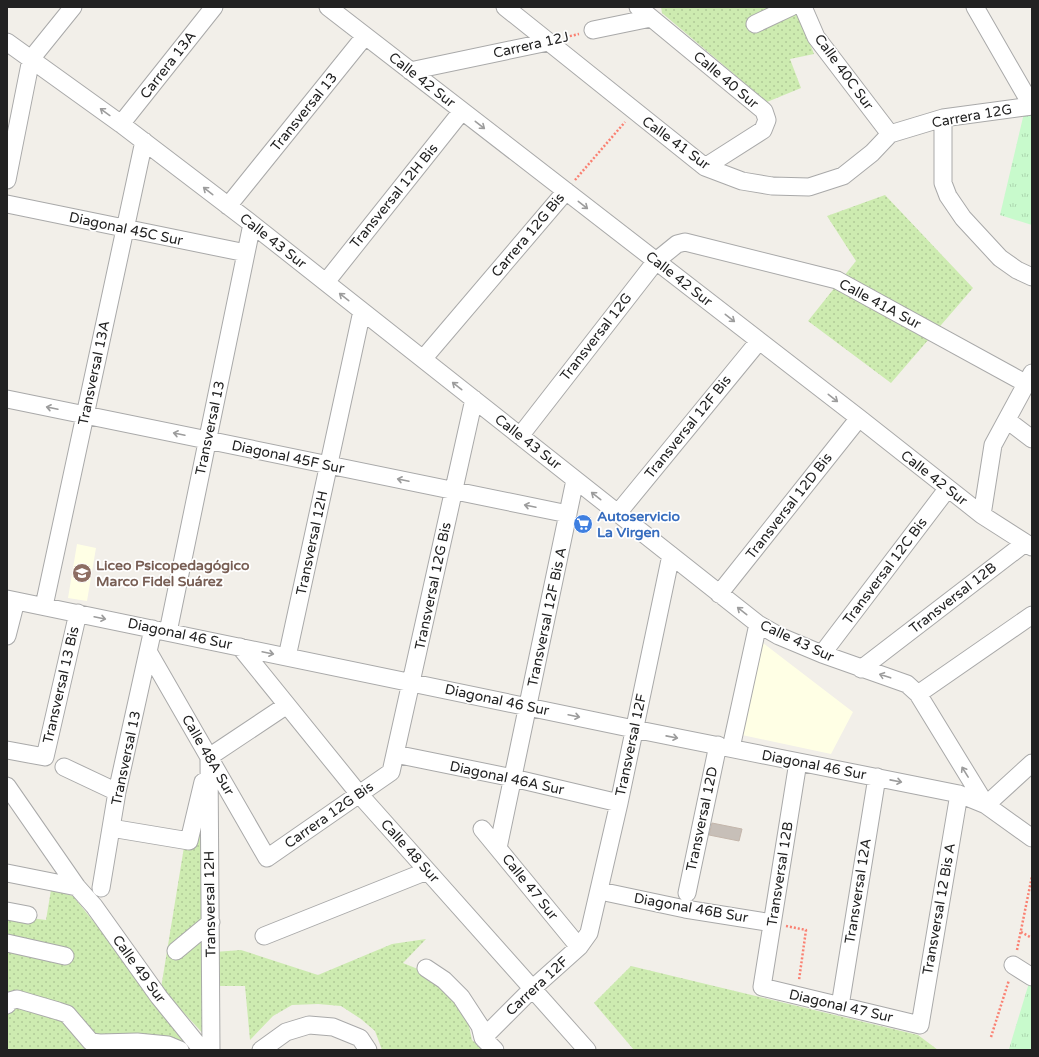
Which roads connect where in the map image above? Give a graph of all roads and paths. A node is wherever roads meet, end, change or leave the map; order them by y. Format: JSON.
{"nodes":[{"id":1,"x":73,"y":7,"type":"edge"},
{"id":2,"x":214,"y":7,"type":"edge"},
{"id":3,"x":328,"y":7,"type":"edge"},
{"id":4,"x":505,"y":7,"type":"edge"},
{"id":5,"x":638,"y":7,"type":"edge"},
{"id":6,"x":791,"y":7,"type":"edge"},
{"id":7,"x":803,"y":7,"type":"edge"},
{"id":8,"x":975,"y":7,"type":"edge"},
{"id":9,"x":651,"y":18,"type":"junction"},
{"id":10,"x":755,"y":24,"type":"dead end"},
{"id":11,"x":593,"y":30,"type":"joint"},
{"id":12,"x":365,"y":36,"type":"junction"},
{"id":13,"x":7,"y":42,"type":"edge"},
{"id":14,"x":548,"y":42,"type":"junction"},
{"id":15,"x":31,"y":59,"type":"junction"},
{"id":16,"x":410,"y":71,"type":"junction"},
{"id":17,"x":1032,"y":106,"type":"edge"},
{"id":18,"x":462,"y":111,"type":"junction"},
{"id":19,"x":634,"y":112,"type":"junction"},
{"id":20,"x":943,"y":118,"type":"junction"},
{"id":21,"x":122,"y":124,"type":"junction"},
{"id":22,"x":890,"y":134,"type":"junction"},
{"id":23,"x":144,"y":141,"type":"junction"},
{"id":24,"x":705,"y":168,"type":"junction"},
{"id":25,"x":7,"y":180,"type":"edge"},
{"id":26,"x":566,"y":191,"type":"junction"},
{"id":27,"x":7,"y":204,"type":"edge"},
{"id":28,"x":228,"y":206,"type":"junction"},
{"id":29,"x":252,"y":224,"type":"junction"},
{"id":30,"x":125,"y":228,"type":"junction"},
{"id":31,"x":677,"y":244,"type":"joint"},
{"id":32,"x":246,"y":253,"type":"junction"},
{"id":33,"x":656,"y":261,"type":"junction"},
{"id":34,"x":1032,"y":277,"type":"edge"},
{"id":35,"x":326,"y":282,"type":"junction"},
{"id":36,"x":362,"y":311,"type":"junction"},
{"id":37,"x":759,"y":341,"type":"junction"},
{"id":38,"x":423,"y":359,"type":"junction"},
{"id":39,"x":1029,"y":378,"type":"edge"},
{"id":40,"x":7,"y":399,"type":"edge"},
{"id":41,"x":474,"y":399,"type":"junction"},
{"id":42,"x":85,"y":415,"type":"junction"},
{"id":43,"x":859,"y":418,"type":"junction"},
{"id":44,"x":1006,"y":420,"type":"junction"},
{"id":45,"x":520,"y":436,"type":"junction"},
{"id":46,"x":1032,"y":439,"type":"edge"},
{"id":47,"x":207,"y":440,"type":"junction"},
{"id":48,"x":329,"y":465,"type":"junction"},
{"id":49,"x":576,"y":480,"type":"junction"},
{"id":50,"x":948,"y":488,"type":"junction"},
{"id":51,"x":454,"y":491,"type":"junction"},
{"id":52,"x":618,"y":513,"type":"junction"},
{"id":53,"x":568,"y":514,"type":"junction"},
{"id":54,"x":982,"y":515,"type":"junction"},
{"id":55,"x":1028,"y":545,"type":"edge"},
{"id":56,"x":671,"y":555,"type":"junction"},
{"id":57,"x":720,"y":594,"type":"junction"},
{"id":58,"x":12,"y":600,"type":"edge"},
{"id":59,"x":44,"y":606,"type":"junction"},
{"id":60,"x":78,"y":614,"type":"junction"},
{"id":61,"x":1032,"y":615,"type":"edge"},
{"id":62,"x":758,"y":624,"type":"junction"},
{"id":63,"x":160,"y":631,"type":"junction"},
{"id":64,"x":7,"y":636,"type":"edge"},
{"id":65,"x":240,"y":647,"type":"junction"},
{"id":66,"x":149,"y":653,"type":"junction"},
{"id":67,"x":822,"y":654,"type":"junction"},
{"id":68,"x":287,"y":657,"type":"junction"},
{"id":69,"x":861,"y":669,"type":"junction"},
{"id":70,"x":411,"y":683,"type":"junction"},
{"id":71,"x":918,"y":694,"type":"junction"},
{"id":72,"x":287,"y":705,"type":"junction"},
{"id":73,"x":528,"y":707,"type":"junction"},
{"id":74,"x":634,"y":729,"type":"junction"},
{"id":75,"x":725,"y":747,"type":"junction"},
{"id":76,"x":7,"y":750,"type":"edge"},
{"id":77,"x":395,"y":754,"type":"junction"},
{"id":78,"x":209,"y":757,"type":"junction"},
{"id":79,"x":798,"y":762,"type":"junction"},
{"id":80,"x":1032,"y":763,"type":"edge"},
{"id":81,"x":64,"y":767,"type":"dead end"},
{"id":82,"x":391,"y":772,"type":"joint"},
{"id":83,"x":877,"y":777,"type":"junction"},
{"id":84,"x":513,"y":778,"type":"junction"},
{"id":85,"x":7,"y":786,"type":"edge"},
{"id":86,"x":117,"y":792,"type":"junction"},
{"id":87,"x":359,"y":794,"type":"junction"},
{"id":88,"x":959,"y":794,"type":"junction"},
{"id":89,"x":619,"y":803,"type":"junction"},
{"id":90,"x":986,"y":805,"type":"junction"},
{"id":91,"x":111,"y":828,"type":"junction"},
{"id":92,"x":482,"y":829,"type":"dead end"},
{"id":93,"x":1032,"y":838,"type":"edge"},
{"id":94,"x":498,"y":848,"type":"junction"},
{"id":95,"x":267,"y":858,"type":"joint"},
{"id":96,"x":427,"y":871,"type":"junction"},
{"id":97,"x":7,"y":872,"type":"edge"},
{"id":98,"x":77,"y":887,"type":"junction"},
{"id":99,"x":101,"y":888,"type":"dead end"},
{"id":100,"x":600,"y":891,"type":"junction"},
{"id":101,"x":687,"y":893,"type":"dead end"},
{"id":102,"x":7,"y":911,"type":"edge"},
{"id":103,"x":28,"y":914,"type":"dead end"},
{"id":104,"x":211,"y":922,"type":"junction"},
{"id":105,"x":772,"y":923,"type":"junction"},
{"id":106,"x":1021,"y":932,"type":"dead end"},
{"id":107,"x":264,"y":936,"type":"dead end"},
{"id":108,"x":1032,"y":938,"type":"edge"},
{"id":109,"x":584,"y":940,"type":"junction"},
{"id":110,"x":7,"y":943,"type":"edge"},
{"id":111,"x":176,"y":951,"type":"dead end"},
{"id":112,"x":65,"y":956,"type":"dead end"},
{"id":113,"x":1014,"y":965,"type":"dead end"},
{"id":114,"x":426,"y":968,"type":"dead end"},
{"id":115,"x":1032,"y":977,"type":"edge"},
{"id":116,"x":762,"y":987,"type":"joint"},
{"id":117,"x":532,"y":989,"type":"junction"},
{"id":118,"x":796,"y":995,"type":"junction"},
{"id":119,"x":7,"y":1005,"type":"edge"},
{"id":120,"x":840,"y":1006,"type":"junction"},
{"id":121,"x":920,"y":1025,"type":"joint"},
{"id":122,"x":483,"y":1038,"type":"junction"},
{"id":123,"x":180,"y":1050,"type":"edge"},
{"id":124,"x":202,"y":1050,"type":"edge"},
{"id":125,"x":211,"y":1050,"type":"edge"},
{"id":126,"x":261,"y":1050,"type":"edge"},
{"id":127,"x":368,"y":1050,"type":"edge"},
{"id":128,"x":495,"y":1050,"type":"edge"},
{"id":129,"x":587,"y":1050,"type":"edge"}],
"edges":[{"from":1,"to":15,"type":"street"},
{"from":2,"to":21,"type":"street","name":"Carrera 13A"},
{"from":3,"to":12,"type":"street","name":"Calle 42 Sur"},
{"from":4,"to":14,"type":"street","name":"Calle 41 Sur"},
{"from":5,"to":9,"type":"street","name":"Calle 40 Sur"},
{"from":6,"to":10,"type":"street"},
{"from":7,"to":22,"type":"street","name":"Calle 40C Sur"},
{"from":8,"to":17,"type":"street"},
{"from":9,"to":11,"type":"street"},
{"from":9,"to":24,"type":"street","name":"Calle 40 Sur"},
{"from":11,"to":14,"type":"path","name":"Carrera 12J"},
{"from":12,"to":16,"type":"street","name":"Calle 42 Sur"},
{"from":12,"to":28,"type":"street","name":"Transversal 13"},
{"from":13,"to":15,"type":"street","name":"Calle 43 Sur"},
{"from":14,"to":16,"type":"street","name":"Carrera 12J"},
{"from":14,"to":19,"type":"street","name":"Calle 41 Sur"},
{"from":21,"to":15,"type":"street","name":"Calle 43 Sur","one_way":true},
{"from":15,"to":25,"type":"street"},
{"from":16,"to":18,"type":"street","name":"Calle 42 Sur"},
{"from":17,"to":20,"type":"street","name":"Carrera 12G"},
{"from":18,"to":26,"type":"street","name":"Calle 42 Sur","one_way":true},
{"from":18,"to":35,"type":"street","name":"Transversal 12H Bis"},
{"from":19,"to":24,"type":"street","name":"Calle 41 Sur"},
{"from":19,"to":26,"type":"path","name":"Carrera 12G Bis"},
{"from":20,"to":22,"type":"street","name":"Carrera 12G"},
{"from":20,"to":34,"type":"street"},
{"from":21,"to":23,"type":"street","name":"Calle 43 Sur"},
{"from":22,"to":24,"type":"street","name":"Calle 41 Sur"},
{"from":28,"to":23,"type":"street","name":"Calle 43 Sur","one_way":true},
{"from":23,"to":30,"type":"street","name":"Transversal 13A"},
{"from":26,"to":33,"type":"street","name":"Calle 42 Sur","one_way":true},
{"from":26,"to":38,"type":"street","name":"Carrera 12G Bis"},
{"from":27,"to":30,"type":"street","name":"Diagonal 45C Sur"},
{"from":28,"to":29,"type":"street","name":"Calle 43 Sur"},
{"from":29,"to":32,"type":"street","name":"Transversal 13"},
{"from":29,"to":35,"type":"street","name":"Calle 43 Sur"},
{"from":30,"to":32,"type":"street","name":"Diagonal 45C Sur"},
{"from":30,"to":42,"type":"street","name":"Transversal 13A"},
{"from":31,"to":33,"type":"street","name":"Transversal 12G"},
{"from":31,"to":39,"type":"street","name":"Calle 41A Sur"},
{"from":32,"to":47,"type":"street","name":"Transversal 13"},
{"from":33,"to":37,"type":"street","name":"Calle 42 Sur","one_way":true},
{"from":33,"to":45,"type":"street","name":"Transversal 12G"},
{"from":36,"to":35,"type":"street","name":"Calle 43 Sur","one_way":true},
{"from":36,"to":38,"type":"street","name":"Calle 43 Sur"},
{"from":36,"to":48,"type":"street","name":"Transversal 12H"},
{"from":37,"to":43,"type":"street","name":"Calle 42 Sur","one_way":true},
{"from":37,"to":52,"type":"street","name":"Transversal 12F Bis"},
{"from":41,"to":38,"type":"street","name":"Calle 43 Sur","one_way":true},
{"from":39,"to":44,"type":"street"},
{"from":42,"to":40,"type":"street","name":"Diagonal 45F Sur","one_way":true},
{"from":41,"to":45,"type":"street","name":"Calle 43 Sur"},
{"from":41,"to":51,"type":"street","name":"Transversal 12G Bis"},
{"from":47,"to":42,"type":"street","name":"Diagonal 45F Sur","one_way":true},
{"from":42,"to":59,"type":"street","name":"Transversal 13A"},
{"from":43,"to":50,"type":"street","name":"Calle 42 Sur"},
{"from":43,"to":57,"type":"street","name":"Transversal 12D Bis"},
{"from":44,"to":46,"type":"street"},
{"from":44,"to":54,"type":"street"},
{"from":45,"to":49,"type":"street","name":"Calle 43 Sur"},
{"from":47,"to":48,"type":"street","name":"Diagonal 45F Sur"},
{"from":47,"to":63,"type":"street","name":"Transversal 13"},
{"from":51,"to":48,"type":"street","name":"Diagonal 45F Sur","one_way":true},
{"from":48,"to":68,"type":"street","name":"Transversal 12H"},
{"from":52,"to":49,"type":"street","name":"Calle 43 Sur","one_way":true},
{"from":49,"to":53,"type":"street","name":"Transversal 12F Bis A"},
{"from":50,"to":54,"type":"street","name":"Calle 42 Sur"},
{"from":50,"to":67,"type":"street","name":"Transversal 12C Bis"},
{"from":53,"to":51,"type":"street","name":"Diagonal 45F Sur","one_way":true},
{"from":51,"to":70,"type":"street","name":"Transversal 12G Bis"},
{"from":52,"to":56,"type":"street","name":"Calle 43 Sur"},
{"from":53,"to":73,"type":"street","name":"Transversal 12F Bis A"},
{"from":54,"to":55,"type":"street","name":"Calle 42 Sur"},
{"from":55,"to":69,"type":"street","name":"Transversal 12B"},
{"from":56,"to":57,"type":"street","name":"Calle 43 Sur"},
{"from":56,"to":74,"type":"street","name":"Transversal 12F"},
{"from":62,"to":57,"type":"street","name":"Calle 43 Sur","one_way":true},
{"from":58,"to":59,"type":"street","name":"Diagonal 46 Sur"},
{"from":58,"to":64,"type":"street"},
{"from":59,"to":60,"type":"street","name":"Diagonal 46 Sur"},
{"from":60,"to":63,"type":"street","name":"Diagonal 46 Sur","one_way":true},
{"from":60,"to":76,"type":"street","name":"Transversal 13 Bis"},
{"from":61,"to":71,"type":"street"},
{"from":62,"to":67,"type":"street","name":"Calle 43 Sur"},
{"from":62,"to":75,"type":"street","name":"Transversal 12D"},
{"from":63,"to":65,"type":"street","name":"Diagonal 46 Sur"},
{"from":63,"to":66,"type":"street","name":"Transversal 13"},
{"from":65,"to":68,"type":"street","name":"Diagonal 46 Sur","one_way":true},
{"from":65,"to":72,"type":"street","name":"Calle 48 Sur"},
{"from":66,"to":78,"type":"street","name":"Calle 48A Sur"},
{"from":66,"to":86,"type":"street","name":"Transversal 13"},
{"from":67,"to":69,"type":"street","name":"Calle 43 Sur"},
{"from":68,"to":70,"type":"street","name":"Diagonal 46 Sur"},
{"from":71,"to":69,"type":"street","name":"Calle 43 Sur","one_way":true},
{"from":70,"to":73,"type":"street","name":"Diagonal 46 Sur"},
{"from":70,"to":77,"type":"street","name":"Transversal 12G Bis"},
{"from":90,"to":71,"type":"street","name":"Calle 43 Sur","one_way":true},
{"from":72,"to":78,"type":"street"},
{"from":72,"to":87,"type":"street","name":"Calle 48 Sur"},
{"from":73,"to":74,"type":"street","name":"Diagonal 46 Sur","one_way":true},
{"from":73,"to":84,"type":"street","name":"Transversal 12F Bis A"},
{"from":74,"to":75,"type":"street","name":"Diagonal 46 Sur","one_way":true},
{"from":74,"to":89,"type":"street","name":"Transversal 12F"},
{"from":75,"to":79,"type":"street","name":"Diagonal 46 Sur"},
{"from":75,"to":101,"type":"street","name":"Transversal 12D"},
{"from":77,"to":82,"type":"street","name":"Transversal 12G Bis"},
{"from":77,"to":84,"type":"street","name":"Diagonal 46A Sur"},
{"from":78,"to":91,"type":"street"},
{"from":78,"to":95,"type":"street","name":"Calle 48A Sur"},
{"from":78,"to":104,"type":"street","name":"Transversal 12H"},
{"from":79,"to":83,"type":"street","name":"Diagonal 46 Sur"},
{"from":79,"to":105,"type":"street","name":"Transversal 12B"},
{"from":80,"to":90,"type":"street"},
{"from":81,"to":86,"type":"street"},
{"from":82,"to":87,"type":"street","name":"Carrera 12G Bis"},
{"from":83,"to":88,"type":"street","name":"Diagonal 46 Sur","one_way":true},
{"from":83,"to":120,"type":"street","name":"Transversal 12A"},
{"from":84,"to":89,"type":"street","name":"Diagonal 46A Sur"},
{"from":84,"to":94,"type":"street","name":"Transversal 12F Bis A"},
{"from":85,"to":98,"type":"street","name":"Calle 49 Sur"},
{"from":86,"to":91,"type":"street","name":"Transversal 13"},
{"from":87,"to":95,"type":"street","name":"Carrera 12G Bis"},
{"from":87,"to":96,"type":"street","name":"Calle 48 Sur"},
{"from":88,"to":90,"type":"street","name":"Diagonal 46 Sur"},
{"from":88,"to":121,"type":"street","name":"Transversal 12 Bis A"},
{"from":89,"to":100,"type":"street","name":"Transversal 12F"},
{"from":90,"to":93,"type":"street","name":"Calle 43 Sur"},
{"from":91,"to":99,"type":"street","name":"Transversal 13"},
{"from":92,"to":94,"type":"street","name":"Calle 47 Sur"},
{"from":94,"to":109,"type":"street","name":"Calle 47 Sur"},
{"from":96,"to":107,"type":"street"},
{"from":96,"to":117,"type":"street","name":"Calle 48 Sur"},
{"from":97,"to":98,"type":"street"},
{"from":98,"to":124,"type":"street","name":"Calle 49 Sur"},
{"from":100,"to":105,"type":"street","name":"Diagonal 46B Sur"},
{"from":100,"to":109,"type":"street","name":"Transversal 12F"},
{"from":102,"to":103,"type":"street"},
{"from":104,"to":111,"type":"street"},
{"from":104,"to":125,"type":"street","name":"Transversal 12H"},
{"from":105,"to":116,"type":"street","name":"Transversal 12B"},
{"from":105,"to":118,"type":"path"},
{"from":106,"to":108,"type":"path"},
{"from":109,"to":117,"type":"street","name":"Carrera 12F"},
{"from":110,"to":112,"type":"street"},
{"from":113,"to":115,"type":"street"},
{"from":114,"to":122,"type":"street"},
{"from":116,"to":118,"type":"street","name":"Diagonal 47 Sur"},
{"from":117,"to":122,"type":"street","name":"Carrera 12F"},
{"from":117,"to":129,"type":"street","name":"Calle 48 Sur"},
{"from":118,"to":120,"type":"street","name":"Diagonal 47 Sur"},
{"from":119,"to":123,"type":"street"},
{"from":120,"to":121,"type":"street","name":"Diagonal 47 Sur"},
{"from":122,"to":128,"type":"street"},
{"from":126,"to":127,"type":"street"}]}
